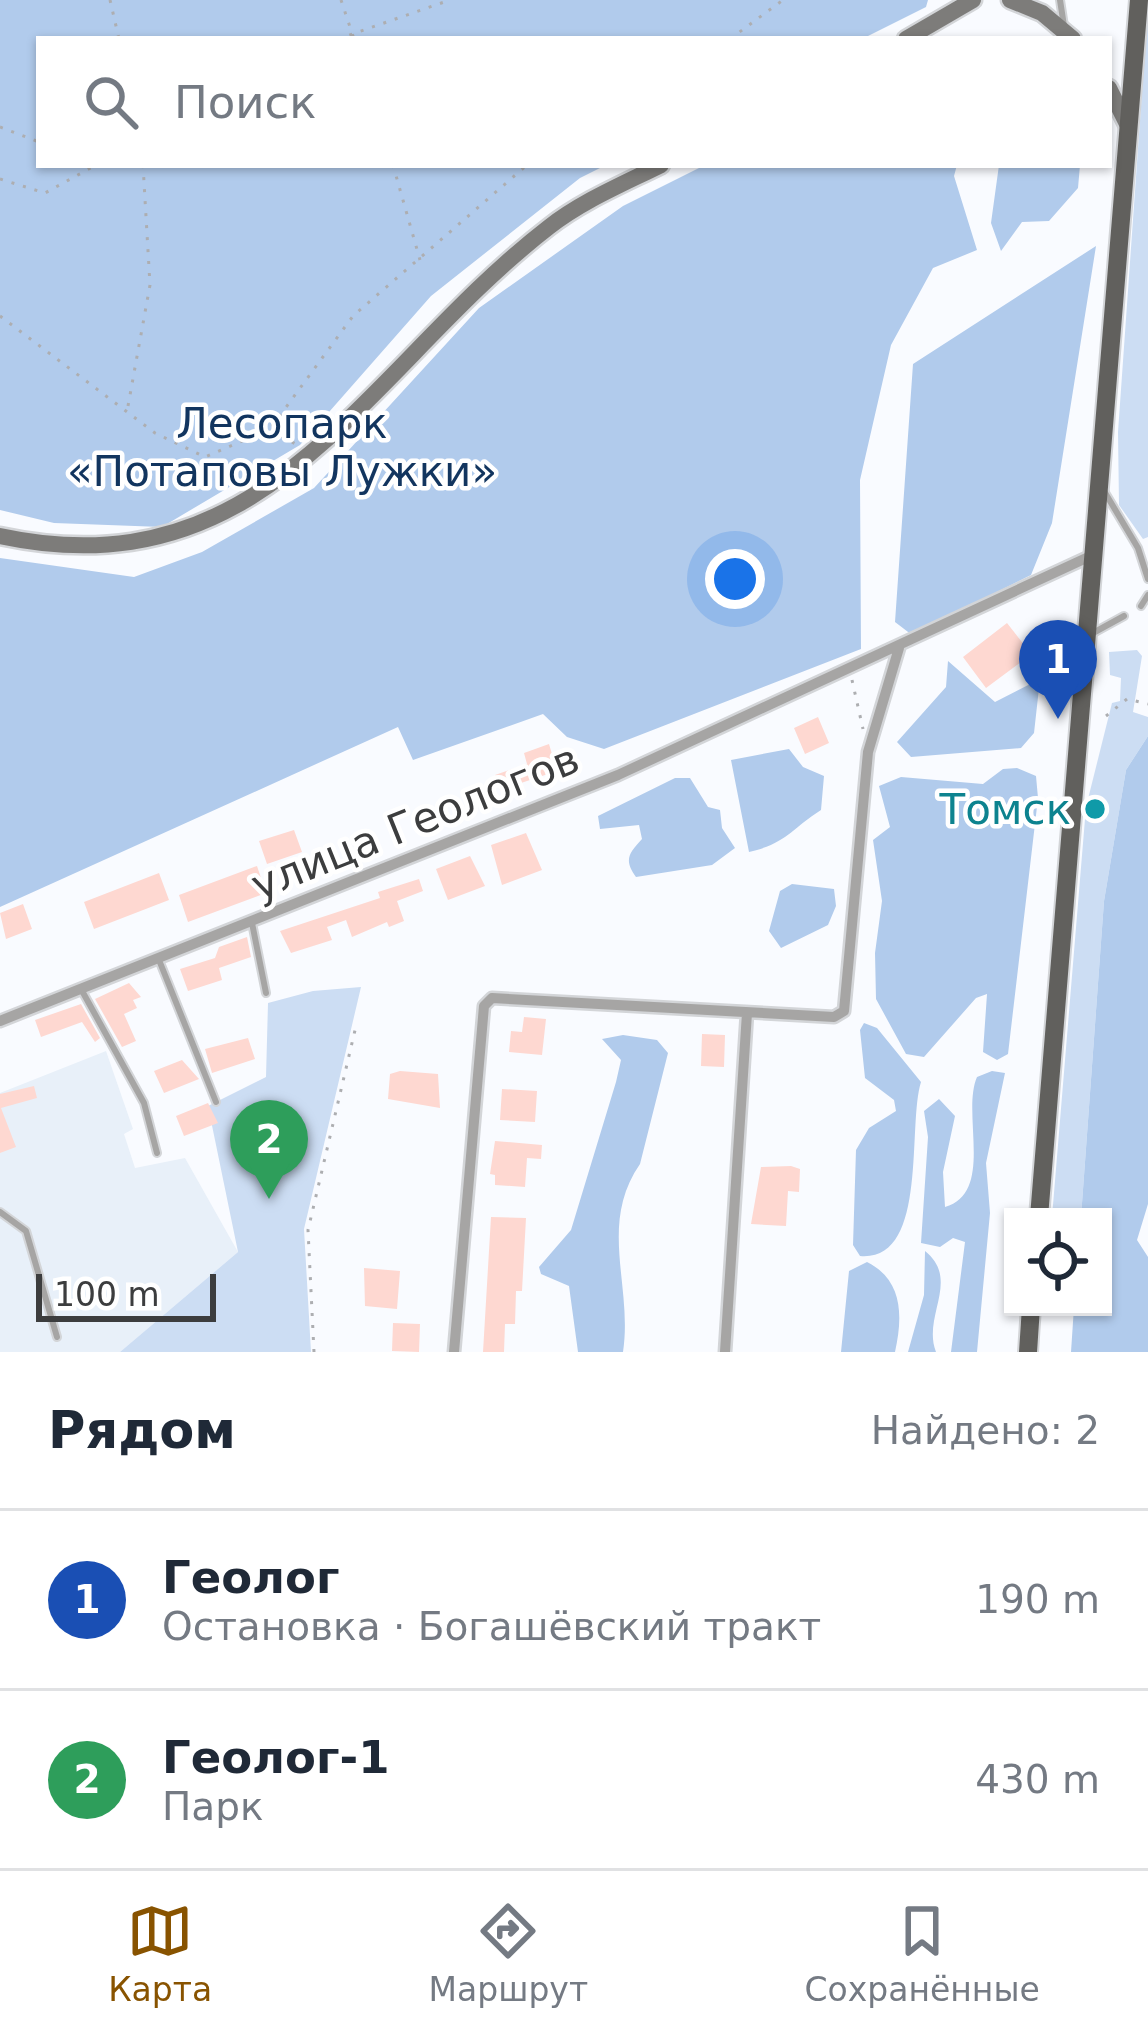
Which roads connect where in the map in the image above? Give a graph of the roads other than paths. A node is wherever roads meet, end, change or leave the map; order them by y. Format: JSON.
{"nodes":[{"id":1,"x":973,"y":0,"type":"edge"},
{"id":2,"x":1060,"y":0,"type":"edge"},
{"id":3,"x":1139,"y":0,"type":"edge"},
{"id":4,"x":1014,"y":1,"type":"edge"},
{"id":5,"x":1045,"y":6,"type":"edge"},
{"id":6,"x":938,"y":22,"type":"junction"},
{"id":7,"x":1068,"y":34,"type":"edge"},
{"id":8,"x":912,"y":36,"type":"edge"},
{"id":9,"x":1132,"y":78,"type":"junction"},
{"id":10,"x":1112,"y":84,"type":"edge"},
{"id":11,"x":1112,"y":92,"type":"edge"},
{"id":12,"x":1127,"y":124,"type":"junction"},
{"id":13,"x":655,"y":168,"type":"edge"},
{"id":14,"x":1101,"y":486,"type":"junction"},
{"id":15,"x":0,"y":536,"type":"edge"},
{"id":16,"x":1095,"y":554,"type":"junction"},
{"id":17,"x":1148,"y":579,"type":"edge"},
{"id":18,"x":1148,"y":595,"type":"edge"},
{"id":19,"x":1141,"y":606,"type":"dead end"},
{"id":20,"x":1124,"y":616,"type":"dead end"},
{"id":21,"x":1089,"y":634,"type":"junction"},
{"id":22,"x":899,"y":648,"type":"junction"},
{"id":23,"x":252,"y":923,"type":"junction"},
{"id":24,"x":159,"y":960,"type":"junction"},
{"id":25,"x":81,"y":989,"type":"junction"},
{"id":26,"x":266,"y":993,"type":"dead end"},
{"id":27,"x":748,"y":1013,"type":"junction"},
{"id":28,"x":0,"y":1021,"type":"edge"},
{"id":29,"x":216,"y":1102,"type":"dead end"},
{"id":30,"x":157,"y":1153,"type":"dead end"},
{"id":31,"x":1040,"y":1208,"type":"edge"},
{"id":32,"x":0,"y":1212,"type":"edge"},
{"id":33,"x":1030,"y":1316,"type":"edge"},
{"id":34,"x":57,"y":1337,"type":"dead end"},
{"id":35,"x":454,"y":1352,"type":"edge"},
{"id":36,"x":725,"y":1352,"type":"edge"},
{"id":37,"x":1028,"y":1352,"type":"edge"}],
"edges":[{"from":1,"to":6,"type":"street"},
{"from":2,"to":7,"type":"lane"},
{"from":3,"to":9,"type":"main road"},
{"from":4,"to":5,"type":"street"},
{"from":4,"to":6,"type":"street"},
{"from":5,"to":7,"type":"street"},
{"from":6,"to":8,"type":"street"},
{"from":9,"to":10,"type":"street"},
{"from":9,"to":12,"type":"main road"},
{"from":11,"to":12,"type":"street"},
{"from":12,"to":14,"type":"main road"},
{"from":13,"to":15,"type":"street"},
{"from":14,"to":16,"type":"main road"},
{"from":14,"to":17,"type":"lane"},
{"from":16,"to":21,"type":"main road"},
{"from":16,"to":22,"type":"street","name":"улица Геологов"},
{"from":18,"to":19,"type":"lane"},
{"from":20,"to":21,"type":"lane"},
{"from":21,"to":31,"type":"main road"},
{"from":22,"to":23,"type":"street","name":"улица Геологов"},
{"from":22,"to":27,"type":"street"},
{"from":23,"to":24,"type":"street","name":"улица Геологов"},
{"from":23,"to":26,"type":"lane"},
{"from":24,"to":25,"type":"street","name":"улица Геологов"},
{"from":24,"to":29,"type":"lane"},
{"from":25,"to":28,"type":"street","name":"улица Геологов"},
{"from":25,"to":30,"type":"lane"},
{"from":27,"to":35,"type":"street"},
{"from":27,"to":36,"type":"street"},
{"from":32,"to":34,"type":"lane"},
{"from":33,"to":37,"type":"main road"}]}
